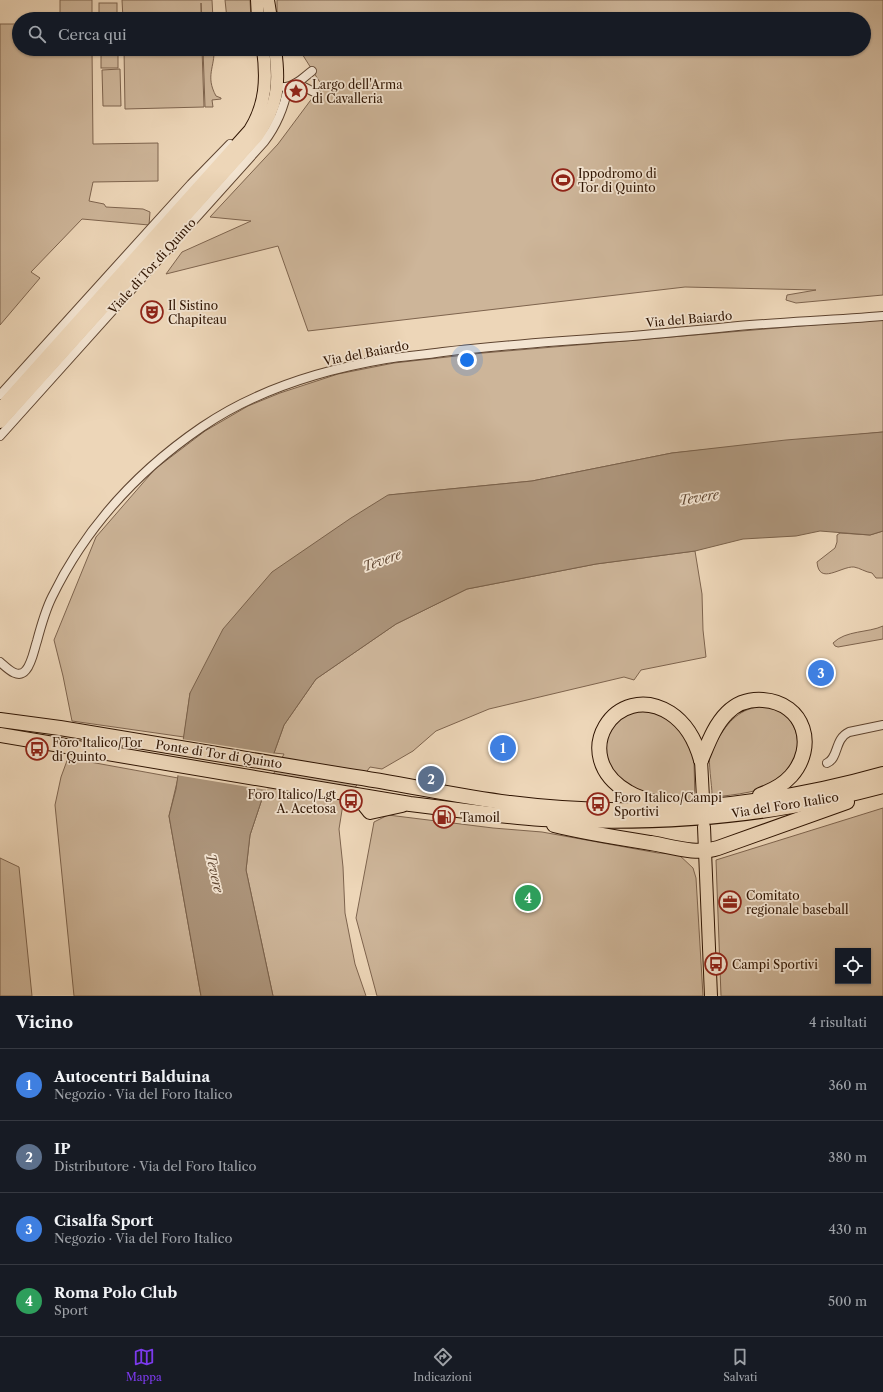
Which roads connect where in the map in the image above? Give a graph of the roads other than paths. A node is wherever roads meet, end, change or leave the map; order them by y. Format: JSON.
{"nodes":[{"id":1,"x":257,"y":0,"type":"edge"},
{"id":2,"x":268,"y":0,"type":"edge"},
{"id":3,"x":258,"y":12,"type":"edge"},
{"id":4,"x":270,"y":12,"type":"edge"},
{"id":5,"x":264,"y":56,"type":"edge"},
{"id":6,"x":276,"y":56,"type":"edge"},
{"id":7,"x":312,"y":71,"type":"dead end"},
{"id":8,"x":296,"y":83,"type":"junction"},
{"id":9,"x":265,"y":84,"type":"junction"},
{"id":10,"x":283,"y":86,"type":"junction"},
{"id":11,"x":316,"y":93,"type":"dead end"},
{"id":12,"x":111,"y":305,"type":"junction"},
{"id":13,"x":80,"y":313,"type":"junction"},
{"id":14,"x":883,"y":316,"type":"edge"},
{"id":15,"x":0,"y":395,"type":"edge"},
{"id":16,"x":0,"y":409,"type":"edge"},
{"id":17,"x":0,"y":422,"type":"edge"},
{"id":18,"x":0,"y":436,"type":"edge"},
{"id":19,"x":0,"y":662,"type":"edge"},
{"id":20,"x":0,"y":716,"type":"edge"},
{"id":21,"x":0,"y":720,"type":"edge"},
{"id":22,"x":25,"y":723,"type":"junction"},
{"id":23,"x":883,"y":725,"type":"edge"},
{"id":24,"x":0,"y":736,"type":"edge"},
{"id":25,"x":701,"y":760,"type":"junction"},
{"id":26,"x":827,"y":763,"type":"dead end"},
{"id":27,"x":883,"y":774,"type":"edge"},
{"id":28,"x":355,"y":777,"type":"joint"},
{"id":29,"x":883,"y":787,"type":"edge"},
{"id":30,"x":421,"y":788,"type":"junction"},
{"id":31,"x":352,"y":794,"type":"joint"},
{"id":32,"x":698,"y":803,"type":"junction"},
{"id":33,"x":413,"y":804,"type":"junction"},
{"id":34,"x":736,"y":804,"type":"junction"},
{"id":35,"x":517,"y":816,"type":"junction"},
{"id":36,"x":704,"y":826,"type":"dead end"},
{"id":37,"x":706,"y":851,"type":"junction"},
{"id":38,"x":711,"y":996,"type":"edge"}],
"edges":[{"from":1,"to":3,"type":"main road"},
{"from":2,"to":4,"type":"main road"},
{"from":5,"to":9,"type":"main road","name":"Viale di Tor di Quinto"},
{"from":6,"to":10,"type":"main road","name":"Viale di Tor di Quinto"},
{"from":7,"to":8,"type":"street"},
{"from":8,"to":10,"type":"street"},
{"from":8,"to":11,"type":"street"},
{"from":9,"to":10,"type":"street"},
{"from":9,"to":13,"type":"main road","name":"Viale di Tor di Quinto"},
{"from":10,"to":12,"type":"main road","name":"Viale di Tor di Quinto"},
{"from":12,"to":17,"type":"main road","name":"Viale di Tor di Quinto"},
{"from":12,"to":18,"type":"street","name":"Viale di Tor di Quinto"},
{"from":13,"to":15,"type":"street","name":"Viale di Tor di Quinto"},
{"from":13,"to":16,"type":"main road","name":"Viale di Tor di Quinto"},
{"from":14,"to":19,"type":"street","name":"Via del Baiardo"},
{"from":20,"to":22,"type":"highway"},
{"from":21,"to":22,"type":"highway"},
{"from":22,"to":28,"type":"highway","name":"Ponte di Tor di Quinto"},
{"from":23,"to":26,"type":"street"},
{"from":24,"to":31,"type":"highway","name":"Ponte di Tor di Quinto"},
{"from":25,"to":32,"type":"main road"},
{"from":25,"to":32,"type":"highway"},
{"from":25,"to":34,"type":"highway"},
{"from":27,"to":34,"type":"highway","name":"Via del Foro Italico"},
{"from":28,"to":30,"type":"highway","name":"Via del Foro Italico"},
{"from":29,"to":35,"type":"highway","name":"Via del Foro Italico"},
{"from":29,"to":37,"type":"highway"},
{"from":30,"to":32,"type":"highway","name":"Via del Foro Italico"},
{"from":30,"to":33,"type":"street"},
{"from":31,"to":33,"type":"highway","name":"Via del Foro Italico"},
{"from":32,"to":34,"type":"highway","name":"Via del Foro Italico"},
{"from":33,"to":35,"type":"highway","name":"Via del Foro Italico"},
{"from":35,"to":37,"type":"highway"},
{"from":36,"to":37,"type":"main road"},
{"from":37,"to":38,"type":"main road"}]}
